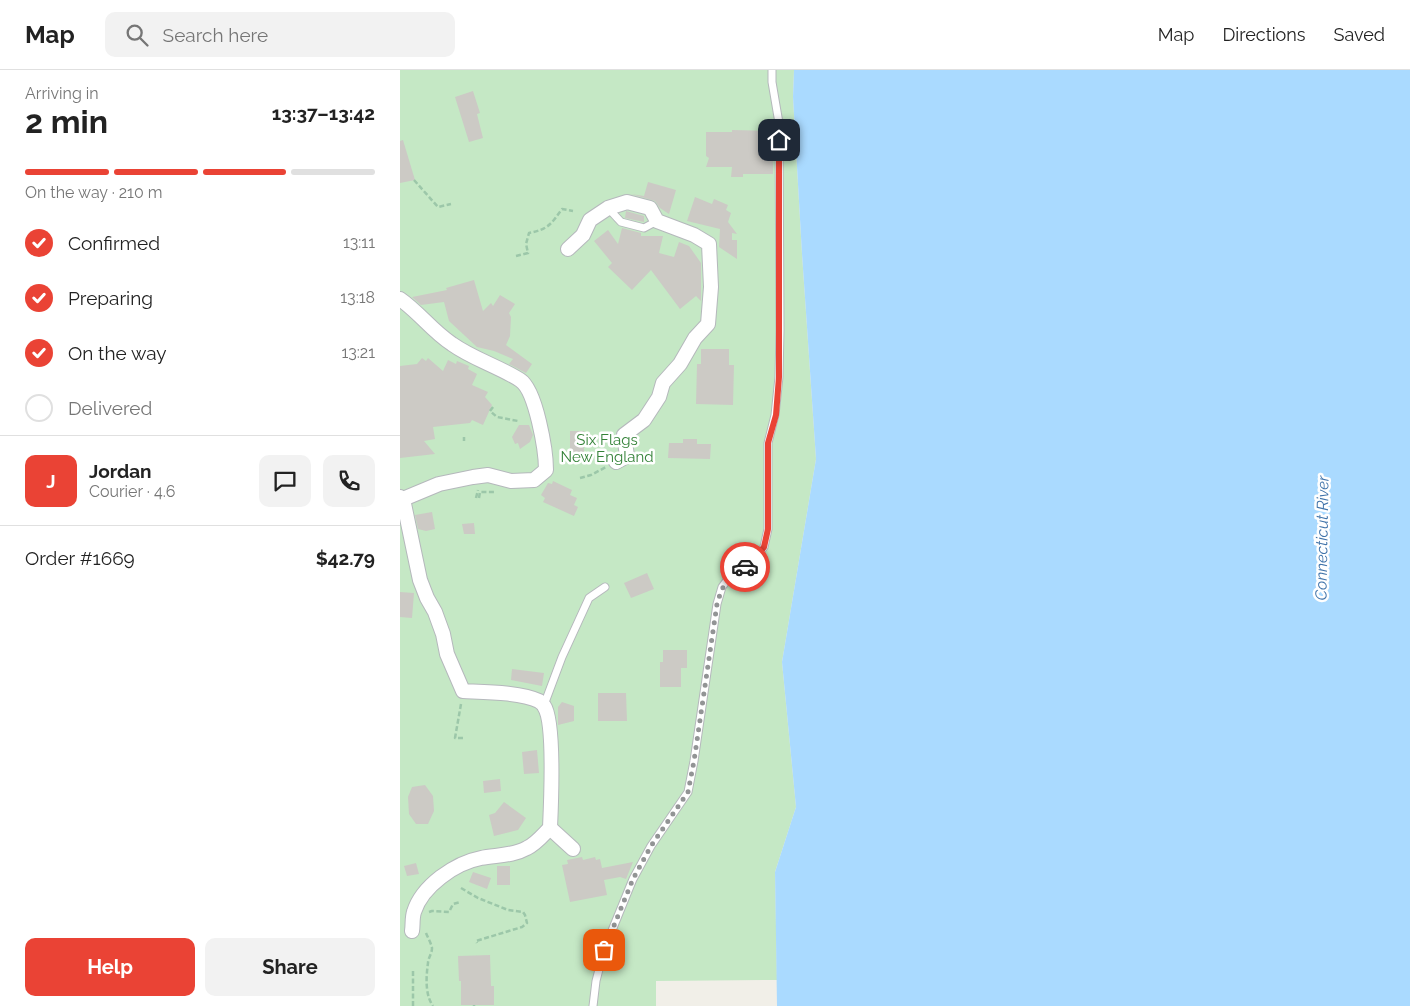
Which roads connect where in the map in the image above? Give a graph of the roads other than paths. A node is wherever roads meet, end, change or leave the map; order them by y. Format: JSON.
{"nodes":[{"id":1,"x":772,"y":70,"type":"edge"},
{"id":2,"x":608,"y":208,"type":"junction"},
{"id":3,"x":657,"y":221,"type":"junction"},
{"id":4,"x":568,"y":249,"type":"dead end"},
{"id":5,"x":400,"y":299,"type":"edge"},
{"id":6,"x":616,"y":462,"type":"road end"},
{"id":7,"x":401,"y":498,"type":"edge"},
{"id":8,"x":605,"y":587,"type":"dead end"},
{"id":9,"x":544,"y":705,"type":"junction"},
{"id":10,"x":550,"y":828,"type":"junction"},
{"id":11,"x":573,"y":849,"type":"dead end"},
{"id":12,"x":418,"y":931,"type":"road end"},
{"id":13,"x":593,"y":1006,"type":"edge"}],
"edges":[{"from":1,"to":13,"type":"lane"},
{"from":2,"to":3,"type":"lane"},
{"from":2,"to":3,"type":"street"},
{"from":2,"to":4,"type":"street"},
{"from":3,"to":6,"type":"street"},
{"from":5,"to":7,"type":"street"},
{"from":7,"to":9,"type":"street"},
{"from":8,"to":9,"type":"lane"},
{"from":9,"to":10,"type":"street"},
{"from":10,"to":11,"type":"street"},
{"from":10,"to":12,"type":"street"}]}
